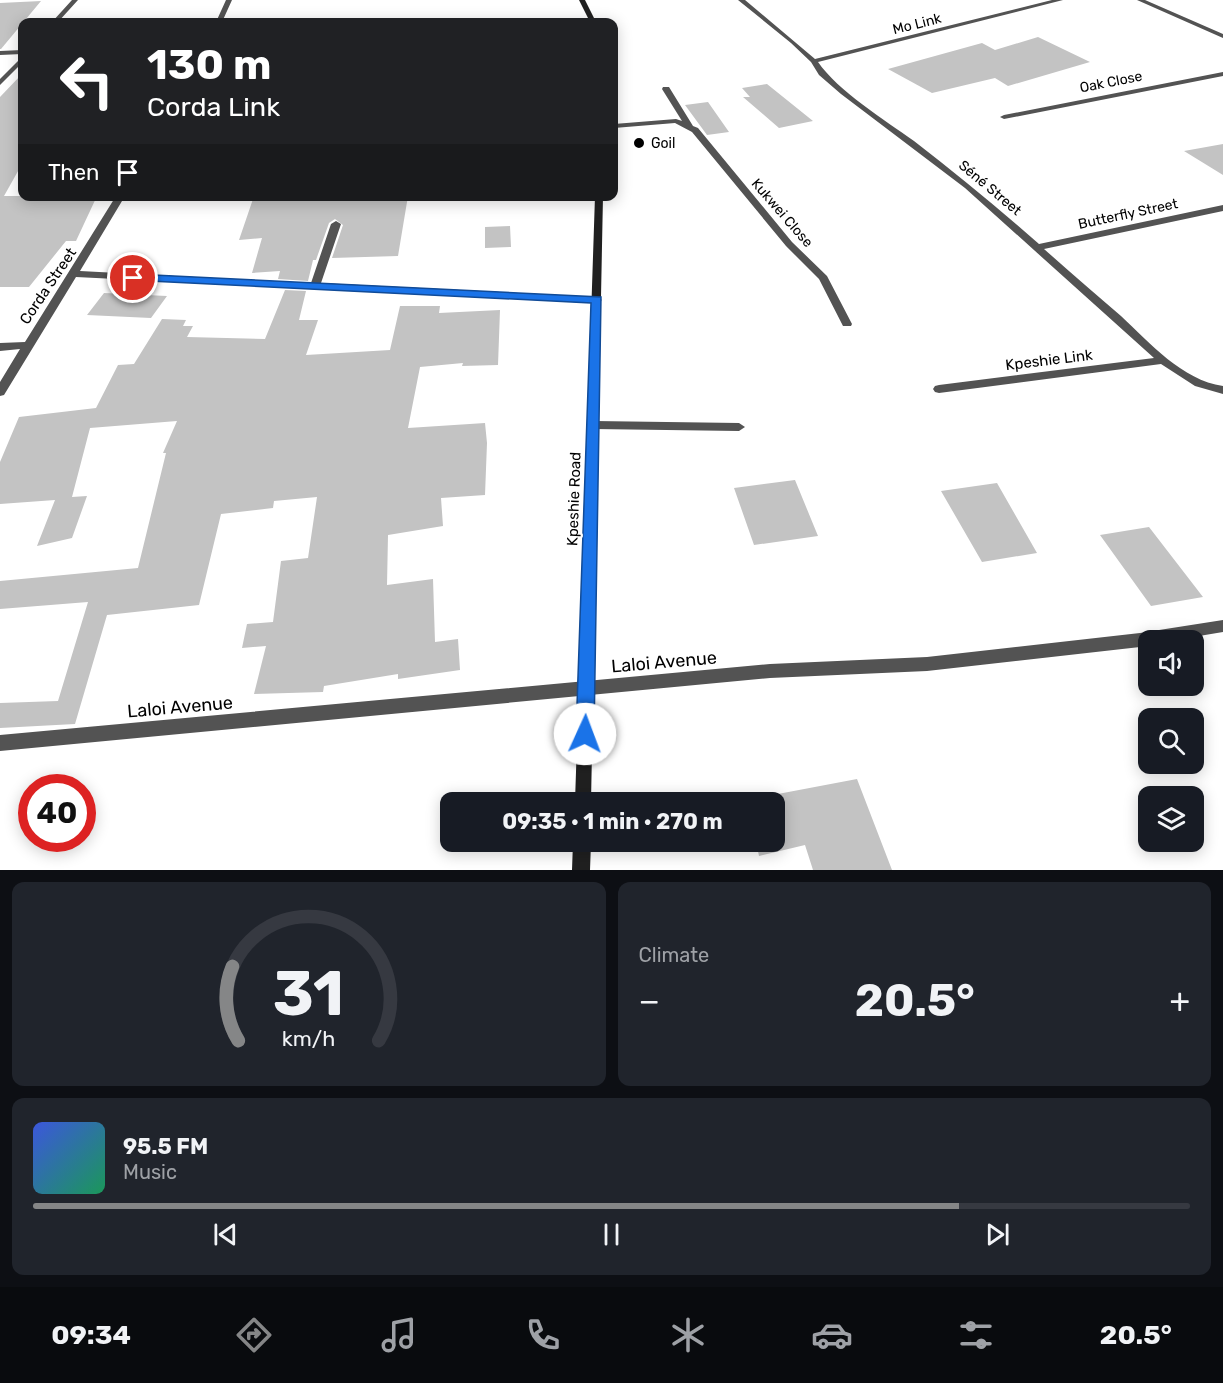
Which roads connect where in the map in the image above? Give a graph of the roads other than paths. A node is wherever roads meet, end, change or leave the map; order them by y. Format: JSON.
{"nodes":[{"id":1,"x":75,"y":0,"type":"edge"},
{"id":2,"x":230,"y":0,"type":"edge"},
{"id":3,"x":582,"y":0,"type":"edge"},
{"id":4,"x":741,"y":0,"type":"edge"},
{"id":5,"x":1060,"y":0,"type":"edge"},
{"id":6,"x":1140,"y":0,"type":"edge"},
{"id":7,"x":59,"y":18,"type":"edge"},
{"id":8,"x":221,"y":18,"type":"edge"},
{"id":9,"x":591,"y":18,"type":"edge"},
{"id":10,"x":1223,"y":36,"type":"edge"},
{"id":11,"x":18,"y":52,"type":"edge"},
{"id":12,"x":0,"y":53,"type":"edge"},
{"id":13,"x":814,"y":61,"type":"junction"},
{"id":14,"x":18,"y":63,"type":"edge"},
{"id":15,"x":1223,"y":74,"type":"edge"},
{"id":16,"x":0,"y":83,"type":"edge"},
{"id":17,"x":666,"y":89,"type":"dead end"},
{"id":18,"x":1004,"y":117,"type":"dead end"},
{"id":19,"x":618,"y":126,"type":"edge"},
{"id":20,"x":689,"y":126,"type":"junction"},
{"id":21,"x":118,"y":201,"type":"edge"},
{"id":22,"x":599,"y":201,"type":"edge"},
{"id":23,"x":1223,"y":208,"type":"edge"},
{"id":24,"x":336,"y":224,"type":"dead end"},
{"id":25,"x":1038,"y":247,"type":"junction"},
{"id":26,"x":75,"y":274,"type":"junction"},
{"id":27,"x":315,"y":287,"type":"junction"},
{"id":28,"x":597,"y":300,"type":"junction"},
{"id":29,"x":847,"y":324,"type":"dead end"},
{"id":30,"x":27,"y":345,"type":"junction"},
{"id":31,"x":0,"y":347,"type":"edge"},
{"id":32,"x":1163,"y":360,"type":"junction"},
{"id":33,"x":939,"y":389,"type":"dead end"},
{"id":34,"x":1223,"y":390,"type":"edge"},
{"id":35,"x":0,"y":392,"type":"edge"},
{"id":36,"x":594,"y":424,"type":"junction"},
{"id":37,"x":739,"y":427,"type":"dead end"},
{"id":38,"x":1223,"y":626,"type":"edge"},
{"id":39,"x":586,"y":688,"type":"junction"},
{"id":40,"x":0,"y":743,"type":"edge"},
{"id":41,"x":583,"y":792,"type":"edge"},
{"id":42,"x":582,"y":852,"type":"edge"},
{"id":43,"x":581,"y":870,"type":"edge"}],
"edges":[{"from":1,"to":7,"type":"street"},
{"from":2,"to":8,"type":"street"},
{"from":3,"to":9,"type":"street"},
{"from":4,"to":13,"type":"street","name":"Séné Street"},
{"from":5,"to":13,"type":"street","name":"Mo Link"},
{"from":6,"to":10,"type":"street"},
{"from":11,"to":12,"type":"street"},
{"from":13,"to":25,"type":"street","name":"Séné Street"},
{"from":14,"to":16,"type":"street"},
{"from":15,"to":18,"type":"street","name":"Oak Close"},
{"from":17,"to":20,"type":"street","name":"Kukwei Close"},
{"from":19,"to":20,"type":"street"},
{"from":20,"to":29,"type":"street","name":"Kukwei Close"},
{"from":21,"to":26,"type":"street","name":"Corda Street"},
{"from":22,"to":28,"type":"street","name":"Kpeshie Road"},
{"from":23,"to":25,"type":"street","name":"Butterfly Street"},
{"from":24,"to":27,"type":"street"},
{"from":25,"to":32,"type":"street","name":"Séné Street"},
{"from":26,"to":27,"type":"street"},
{"from":26,"to":30,"type":"street","name":"Corda Street"},
{"from":27,"to":28,"type":"street"},
{"from":28,"to":36,"type":"street","name":"Kpeshie Road"},
{"from":30,"to":31,"type":"street"},
{"from":30,"to":35,"type":"street","name":"Corda Street"},
{"from":32,"to":33,"type":"street","name":"Kpeshie Link"},
{"from":32,"to":34,"type":"street","name":"Séné Street"},
{"from":36,"to":37,"type":"street"},
{"from":36,"to":39,"type":"street","name":"Kpeshie Road"},
{"from":38,"to":39,"type":"street","name":"Laloi Avenue"},
{"from":39,"to":40,"type":"street","name":"Laloi Avenue"},
{"from":39,"to":41,"type":"street","name":"Kpeshie Road"},
{"from":42,"to":43,"type":"street"}]}
